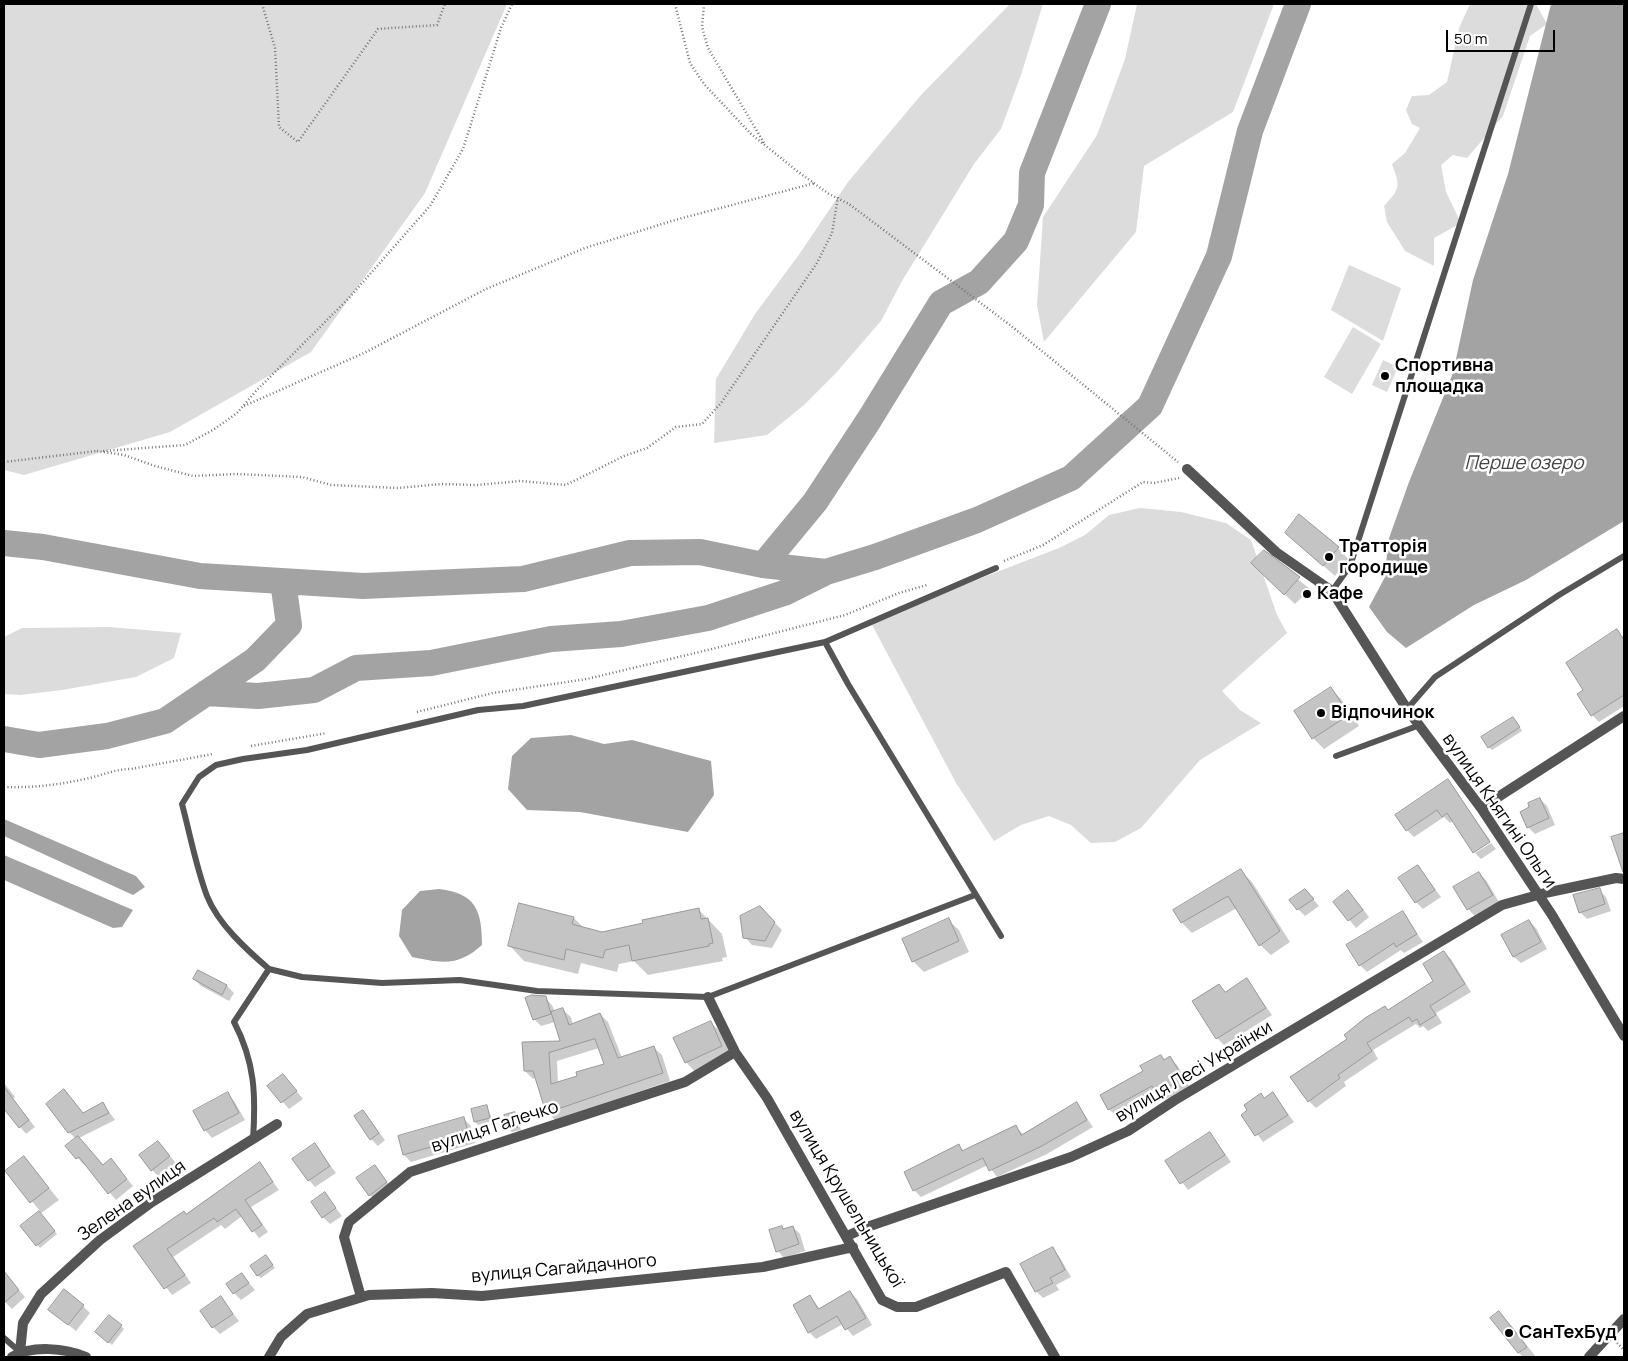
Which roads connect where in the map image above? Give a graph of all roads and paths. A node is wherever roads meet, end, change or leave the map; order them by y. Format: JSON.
{"nodes":[{"id":1,"x":262,"y":4,"type":"edge"},
{"id":2,"x":445,"y":4,"type":"edge"},
{"id":3,"x":512,"y":4,"type":"edge"},
{"id":4,"x":675,"y":4,"type":"edge"},
{"id":5,"x":704,"y":4,"type":"edge"},
{"id":6,"x":1531,"y":4,"type":"edge"},
{"id":7,"x":765,"y":145,"type":"junction"},
{"id":8,"x":815,"y":183,"type":"junction"},
{"id":9,"x":838,"y":197,"type":"junction"},
{"id":10,"x":243,"y":406,"type":"junction"},
{"id":11,"x":97,"y":451,"type":"junction"},
{"id":12,"x":4,"y":462,"type":"edge"},
{"id":13,"x":1187,"y":472,"type":"junction"},
{"id":14,"x":1624,"y":556,"type":"edge"},
{"id":15,"x":1002,"y":562,"type":"dead end"},
{"id":16,"x":996,"y":568,"type":"dead end"},
{"id":17,"x":930,"y":584,"type":"dead end"},
{"id":18,"x":1332,"y":591,"type":"junction"},
{"id":19,"x":825,"y":642,"type":"junction"},
{"id":20,"x":1407,"y":709,"type":"junction"},
{"id":21,"x":413,"y":713,"type":"dead end"},
{"id":22,"x":1624,"y":716,"type":"edge"},
{"id":23,"x":1420,"y":725,"type":"junction"},
{"id":24,"x":334,"y":732,"type":"dead end"},
{"id":25,"x":243,"y":748,"type":"dead end"},
{"id":26,"x":215,"y":753,"type":"dead end"},
{"id":27,"x":1336,"y":756,"type":"dead end"},
{"id":28,"x":4,"y":787,"type":"edge"},
{"id":29,"x":1481,"y":808,"type":"junction"},
{"id":30,"x":1624,"y":879,"type":"edge"},
{"id":31,"x":1538,"y":894,"type":"junction"},
{"id":32,"x":975,"y":895,"type":"junction"},
{"id":33,"x":1001,"y":936,"type":"dead end"},
{"id":34,"x":269,"y":969,"type":"junction"},
{"id":35,"x":708,"y":997,"type":"junction"},
{"id":36,"x":1624,"y":1036,"type":"edge"},
{"id":37,"x":735,"y":1052,"type":"junction"},
{"id":38,"x":277,"y":1124,"type":"dead end"},
{"id":39,"x":252,"y":1140,"type":"junction"},
{"id":40,"x":847,"y":1236,"type":"junction"},
{"id":41,"x":853,"y":1247,"type":"junction"},
{"id":42,"x":361,"y":1296,"type":"junction"},
{"id":43,"x":1624,"y":1319,"type":"edge"},
{"id":44,"x":4,"y":1338,"type":"edge"},
{"id":45,"x":1614,"y":1340,"type":"dead end"},
{"id":46,"x":1624,"y":1350,"type":"edge"},
{"id":47,"x":16,"y":1355,"type":"edge"},
{"id":48,"x":86,"y":1357,"type":"edge"},
{"id":49,"x":269,"y":1357,"type":"edge"},
{"id":50,"x":1056,"y":1357,"type":"edge"},
{"id":51,"x":1589,"y":1357,"type":"edge"}],
"edges":[{"from":1,"to":2,"type":"path"},
{"from":3,"to":10,"type":"path"},
{"from":4,"to":7,"type":"path"},
{"from":5,"to":7,"type":"path"},
{"from":6,"to":18,"type":"lane"},
{"from":7,"to":8,"type":"path"},
{"from":8,"to":9,"type":"path"},
{"from":8,"to":10,"type":"path"},
{"from":9,"to":11,"type":"path"},
{"from":9,"to":13,"type":"path"},
{"from":10,"to":11,"type":"path"},
{"from":11,"to":12,"type":"path"},
{"from":13,"to":15,"type":"path"},
{"from":13,"to":18,"type":"street","name":"вулиця Княгині Ольги"},
{"from":14,"to":20,"type":"lane"},
{"from":16,"to":19,"type":"lane"},
{"from":17,"to":21,"type":"path"},
{"from":18,"to":20,"type":"street","name":"вулиця Княгині Ольги"},
{"from":19,"to":32,"type":"lane"},
{"from":19,"to":34,"type":"lane"},
{"from":20,"to":23,"type":"street","name":"вулиця Княгині Ольги"},
{"from":22,"to":29,"type":"street"},
{"from":23,"to":27,"type":"lane"},
{"from":23,"to":29,"type":"street","name":"вулиця Княгині Ольги"},
{"from":24,"to":25,"type":"path"},
{"from":26,"to":28,"type":"path"},
{"from":29,"to":31,"type":"street","name":"вулиця Княгині Ольги"},
{"from":30,"to":31,"type":"street","name":"вулиця Лесі Українки"},
{"from":31,"to":36,"type":"street","name":"вулиця Княгині Ольги"},
{"from":31,"to":40,"type":"street","name":"вулиця Лесі Українки"},
{"from":32,"to":33,"type":"lane"},
{"from":32,"to":35,"type":"lane"},
{"from":34,"to":35,"type":"lane"},
{"from":34,"to":39,"type":"lane"},
{"from":35,"to":37,"type":"street","name":"вулиця Крушельницької"},
{"from":37,"to":40,"type":"street","name":"вулиця Крушельницької"},
{"from":37,"to":42,"type":"street","name":"вулиця Галечко"},
{"from":38,"to":39,"type":"street","name":"Зелена вулиця"},
{"from":39,"to":47,"type":"street","name":"Зелена вулиця"},
{"from":40,"to":41,"type":"street","name":"вулиця Крушельницької"},
{"from":41,"to":42,"type":"street","name":"вулиця Сагайдачного"},
{"from":41,"to":50,"type":"street","name":"вулиця Крушельницької"},
{"from":42,"to":49,"type":"street","name":"вулиця Сагайдачного"},
{"from":43,"to":51,"type":"street"},
{"from":44,"to":47,"type":"lane"},
{"from":45,"to":46,"type":"path"},
{"from":47,"to":48,"type":"street"}]}
